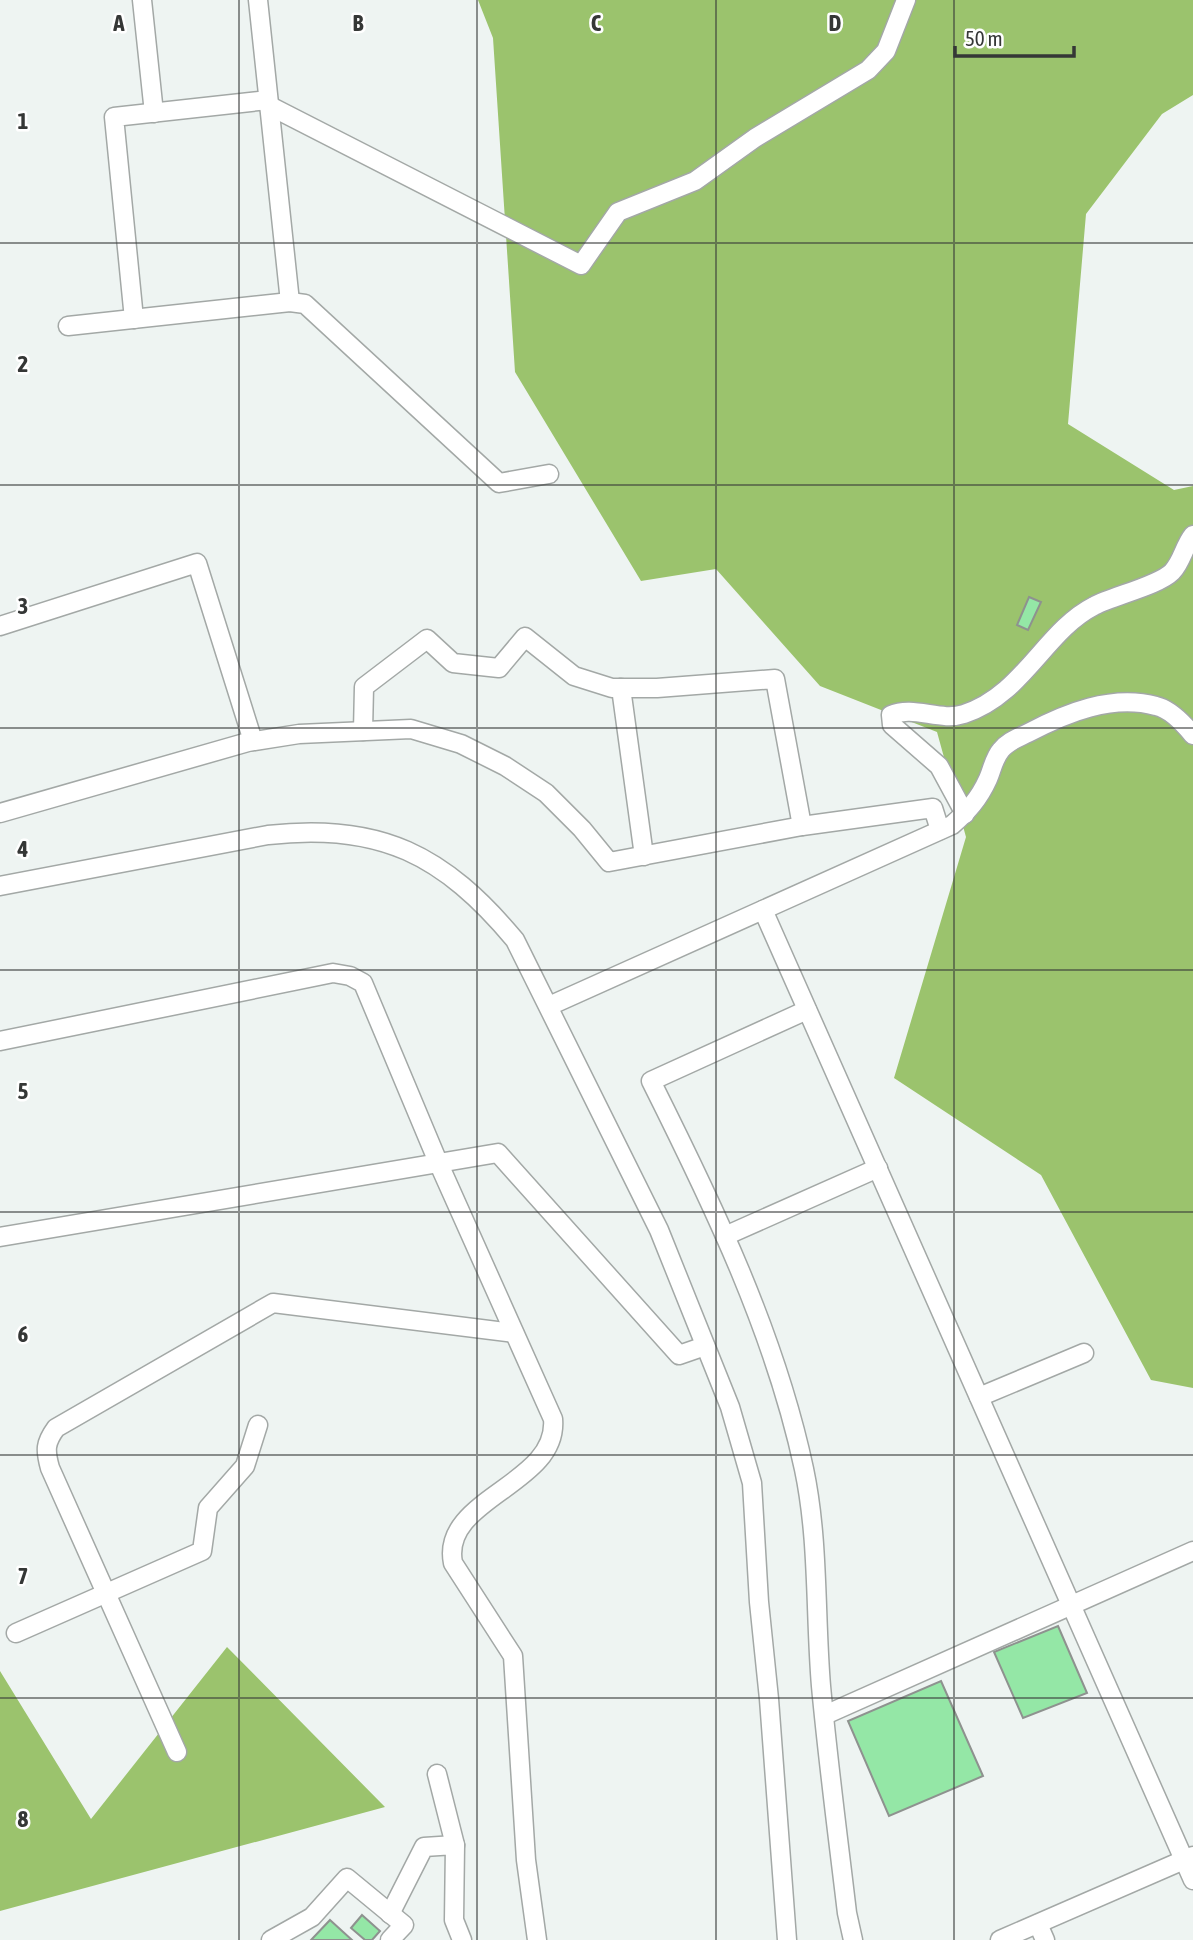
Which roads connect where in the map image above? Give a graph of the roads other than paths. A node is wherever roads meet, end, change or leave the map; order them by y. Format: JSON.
{"nodes":[{"id":1,"x":142,"y":0,"type":"edge"},
{"id":2,"x":258,"y":0,"type":"edge"},
{"id":3,"x":906,"y":0,"type":"edge"},
{"id":4,"x":268,"y":103,"type":"junction"},
{"id":5,"x":154,"y":113,"type":"junction"},
{"id":6,"x":290,"y":302,"type":"junction"},
{"id":7,"x":134,"y":319,"type":"junction"},
{"id":8,"x":68,"y":326,"type":"dead end"},
{"id":9,"x":550,"y":474,"type":"dead end"},
{"id":10,"x":1193,"y":535,"type":"edge"},
{"id":11,"x":0,"y":626,"type":"edge"},
{"id":12,"x":621,"y":688,"type":"junction"},
{"id":13,"x":363,"y":731,"type":"junction"},
{"id":14,"x":1193,"y":735,"type":"edge"},
{"id":15,"x":253,"y":741,"type":"junction"},
{"id":16,"x":0,"y":813,"type":"edge"},
{"id":17,"x":965,"y":814,"type":"junction"},
{"id":18,"x":802,"y":826,"type":"junction"},
{"id":19,"x":940,"y":830,"type":"junction"},
{"id":20,"x":643,"y":856,"type":"junction"},
{"id":21,"x":0,"y":886,"type":"edge"},
{"id":22,"x":763,"y":910,"type":"junction"},
{"id":23,"x":549,"y":1006,"type":"junction"},
{"id":24,"x":807,"y":1010,"type":"junction"},
{"id":25,"x":0,"y":1041,"type":"edge"},
{"id":26,"x":438,"y":1162,"type":"junction"},
{"id":27,"x":878,"y":1168,"type":"junction"},
{"id":28,"x":725,"y":1236,"type":"junction"},
{"id":29,"x":0,"y":1237,"type":"edge"},
{"id":30,"x":514,"y":1333,"type":"junction"},
{"id":31,"x":705,"y":1346,"type":"junction"},
{"id":32,"x":1084,"y":1353,"type":"dead end"},
{"id":33,"x":979,"y":1397,"type":"junction"},
{"id":34,"x":258,"y":1425,"type":"dead end"},
{"id":35,"x":1193,"y":1551,"type":"edge"},
{"id":36,"x":106,"y":1593,"type":"junction"},
{"id":37,"x":1071,"y":1605,"type":"junction"},
{"id":38,"x":16,"y":1633,"type":"dead end"},
{"id":39,"x":825,"y":1715,"type":"junction"},
{"id":40,"x":177,"y":1752,"type":"dead end"},
{"id":41,"x":437,"y":1774,"type":"dead end"},
{"id":42,"x":455,"y":1845,"type":"junction"},
{"id":43,"x":1189,"y":1858,"type":"edge"},
{"id":44,"x":1193,"y":1880,"type":"edge"},
{"id":45,"x":390,"y":1914,"type":"junction"},
{"id":46,"x":1041,"y":1932,"type":"edge"},
{"id":47,"x":271,"y":1940,"type":"edge"},
{"id":48,"x":390,"y":1940,"type":"edge"},
{"id":49,"x":462,"y":1940,"type":"edge"},
{"id":50,"x":537,"y":1940,"type":"edge"},
{"id":51,"x":787,"y":1940,"type":"edge"},
{"id":52,"x":853,"y":1940,"type":"edge"},
{"id":53,"x":1000,"y":1940,"type":"edge"}],
"edges":[{"from":1,"to":5,"type":"street"},
{"from":2,"to":4,"type":"street"},
{"from":3,"to":4,"type":"street"},
{"from":4,"to":5,"type":"street"},
{"from":4,"to":6,"type":"street"},
{"from":5,"to":7,"type":"street"},
{"from":6,"to":7,"type":"street"},
{"from":6,"to":9,"type":"street"},
{"from":7,"to":8,"type":"street"},
{"from":10,"to":17,"type":"street"},
{"from":11,"to":15,"type":"street"},
{"from":12,"to":13,"type":"street"},
{"from":12,"to":18,"type":"street"},
{"from":12,"to":20,"type":"street"},
{"from":13,"to":15,"type":"street"},
{"from":13,"to":20,"type":"street"},
{"from":14,"to":17,"type":"street"},
{"from":15,"to":16,"type":"street"},
{"from":17,"to":19,"type":"street"},
{"from":18,"to":19,"type":"street"},
{"from":18,"to":20,"type":"street"},
{"from":19,"to":22,"type":"street"},
{"from":21,"to":23,"type":"street"},
{"from":22,"to":23,"type":"street"},
{"from":22,"to":24,"type":"street"},
{"from":23,"to":31,"type":"street"},
{"from":24,"to":27,"type":"street"},
{"from":24,"to":28,"type":"street"},
{"from":25,"to":26,"type":"street"},
{"from":26,"to":29,"type":"street"},
{"from":26,"to":30,"type":"street"},
{"from":26,"to":31,"type":"street"},
{"from":27,"to":28,"type":"street"},
{"from":27,"to":33,"type":"street"},
{"from":28,"to":39,"type":"street"},
{"from":30,"to":36,"type":"street"},
{"from":30,"to":50,"type":"street"},
{"from":31,"to":51,"type":"street"},
{"from":32,"to":33,"type":"street"},
{"from":33,"to":37,"type":"street"},
{"from":34,"to":36,"type":"street"},
{"from":35,"to":37,"type":"street"},
{"from":36,"to":38,"type":"street"},
{"from":36,"to":40,"type":"street"},
{"from":37,"to":39,"type":"street"},
{"from":37,"to":43,"type":"street"},
{"from":39,"to":52,"type":"street"},
{"from":41,"to":42,"type":"street"},
{"from":42,"to":45,"type":"street"},
{"from":42,"to":49,"type":"street"},
{"from":43,"to":44,"type":"street"},
{"from":43,"to":46,"type":"street"},
{"from":45,"to":47,"type":"street"},
{"from":45,"to":48,"type":"street"},
{"from":46,"to":53,"type":"street"}]}
